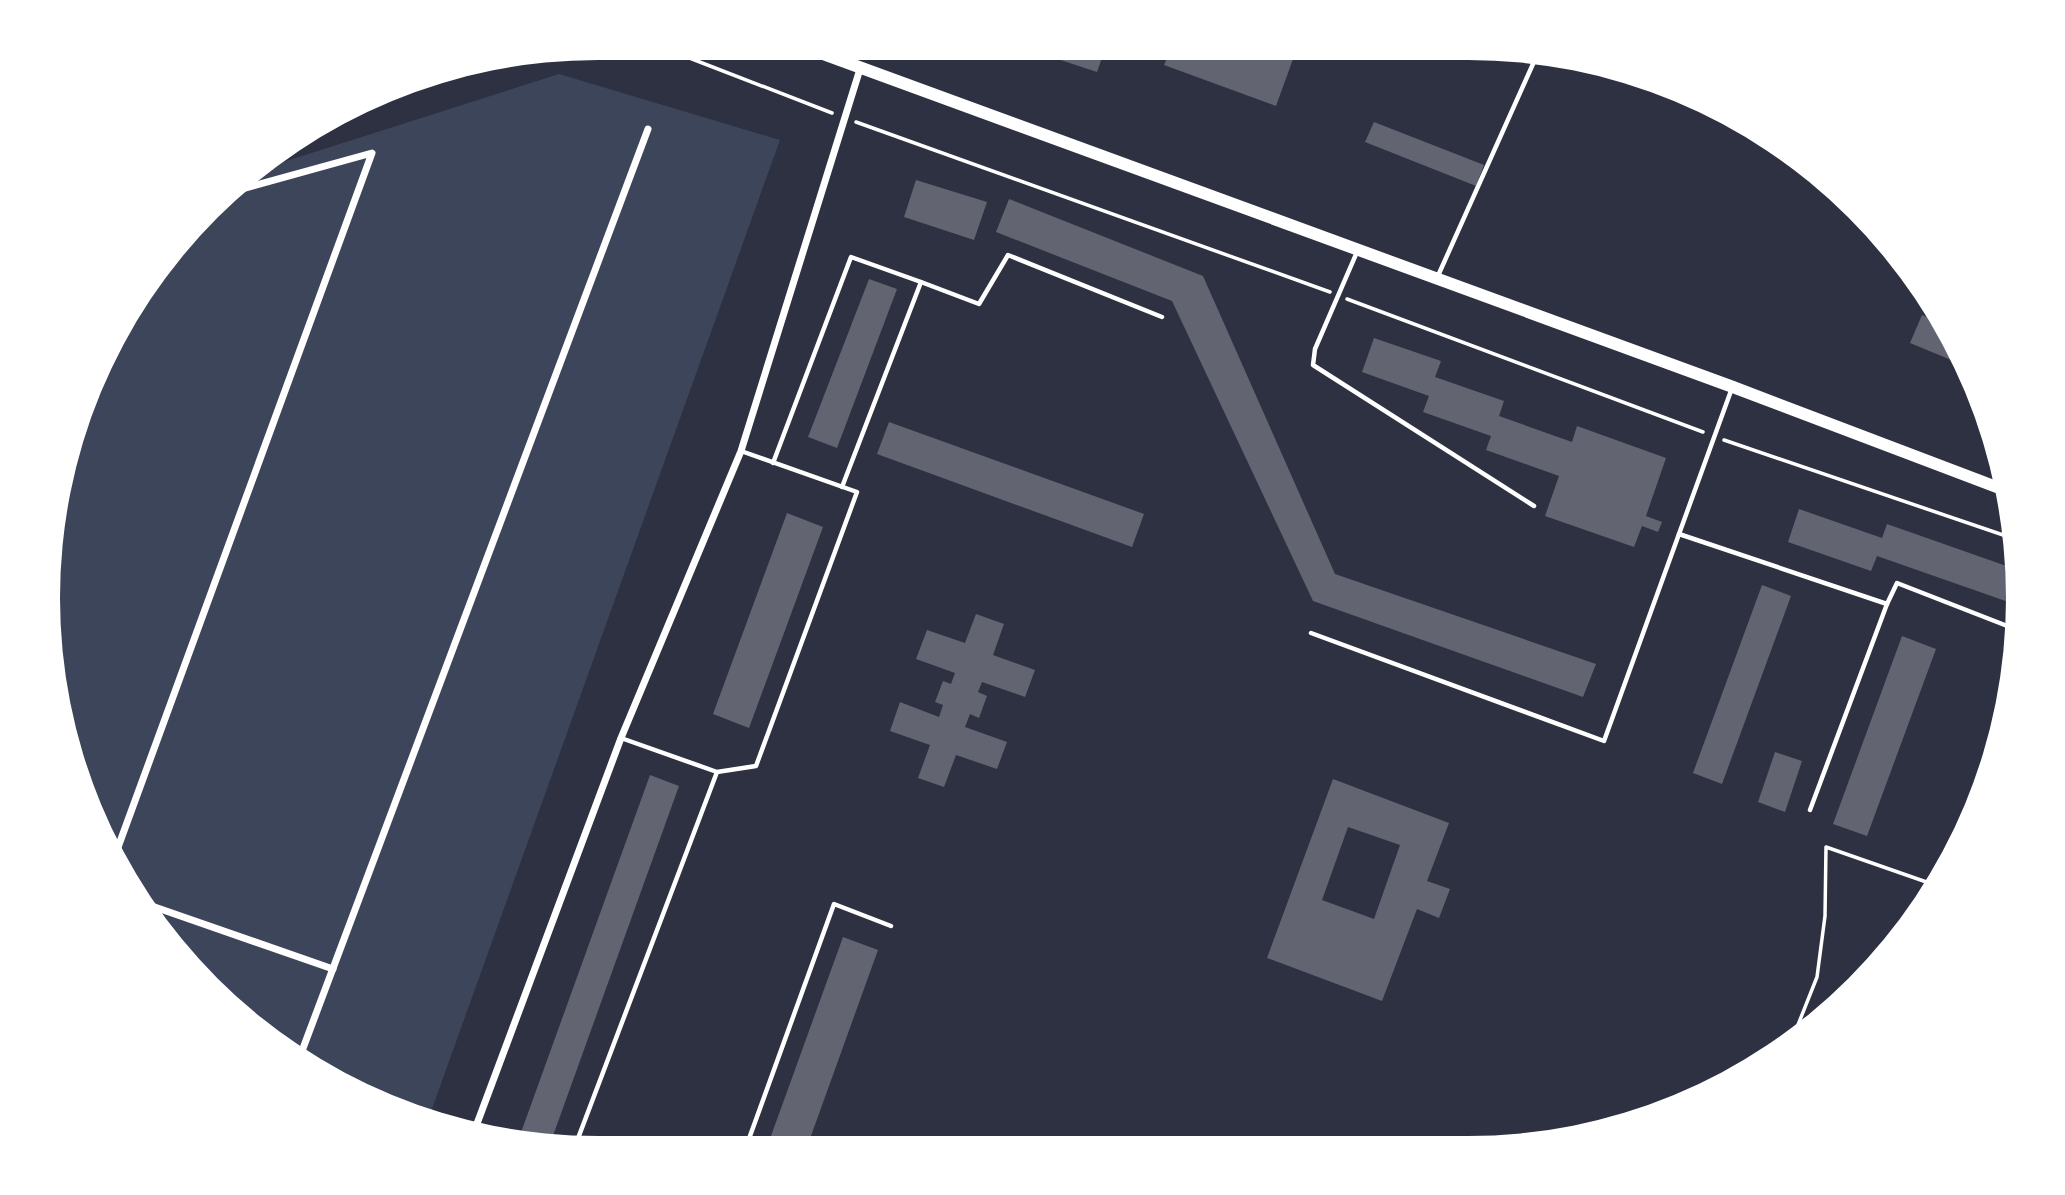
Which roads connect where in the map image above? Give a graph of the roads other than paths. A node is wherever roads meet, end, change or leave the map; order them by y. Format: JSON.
{"nodes":[{"id":1,"x":837,"y":60,"type":"edge"},
{"id":2,"x":1533,"y":64,"type":"edge"},
{"id":3,"x":860,"y":69,"type":"junction"},
{"id":4,"x":648,"y":130,"type":"dead end"},
{"id":5,"x":251,"y":187,"type":"edge"},
{"id":6,"x":1358,"y":250,"type":"junction"},
{"id":7,"x":1437,"y":279,"type":"junction"},
{"id":8,"x":921,"y":282,"type":"junction"},
{"id":9,"x":1162,"y":317,"type":"dead end"},
{"id":10,"x":1733,"y":387,"type":"junction"},
{"id":11,"x":741,"y":451,"type":"junction"},
{"id":12,"x":773,"y":463,"type":"junction"},
{"id":13,"x":842,"y":486,"type":"junction"},
{"id":14,"x":1993,"y":486,"type":"edge"},
{"id":15,"x":1534,"y":506,"type":"dead end"},
{"id":16,"x":1679,"y":534,"type":"junction"},
{"id":17,"x":1887,"y":604,"type":"junction"},
{"id":18,"x":2004,"y":625,"type":"edge"},
{"id":19,"x":1311,"y":633,"type":"dead end"},
{"id":20,"x":621,"y":738,"type":"junction"},
{"id":21,"x":717,"y":772,"type":"junction"},
{"id":22,"x":1810,"y":810,"type":"dead end"},
{"id":23,"x":119,"y":843,"type":"edge"},
{"id":24,"x":159,"y":909,"type":"edge"},
{"id":25,"x":891,"y":926,"type":"dead end"},
{"id":26,"x":333,"y":969,"type":"junction"},
{"id":27,"x":303,"y":1048,"type":"edge"},
{"id":28,"x":478,"y":1122,"type":"edge"},
{"id":29,"x":579,"y":1135,"type":"edge"},
{"id":30,"x":750,"y":1136,"type":"edge"}],
"edges":[{"from":1,"to":3,"type":"street"},
{"from":2,"to":7,"type":"lane"},
{"from":3,"to":6,"type":"street"},
{"from":3,"to":11,"type":"street"},
{"from":4,"to":26,"type":"street"},
{"from":5,"to":23,"type":"street"},
{"from":6,"to":7,"type":"street"},
{"from":6,"to":15,"type":"lane"},
{"from":7,"to":10,"type":"street"},
{"from":8,"to":9,"type":"lane"},
{"from":8,"to":12,"type":"lane"},
{"from":8,"to":13,"type":"lane"},
{"from":10,"to":14,"type":"street"},
{"from":10,"to":16,"type":"lane"},
{"from":11,"to":12,"type":"lane"},
{"from":11,"to":20,"type":"street"},
{"from":12,"to":13,"type":"lane"},
{"from":13,"to":21,"type":"lane"},
{"from":16,"to":17,"type":"lane"},
{"from":16,"to":19,"type":"lane"},
{"from":17,"to":18,"type":"lane"},
{"from":17,"to":22,"type":"lane"},
{"from":20,"to":21,"type":"lane"},
{"from":20,"to":28,"type":"street"},
{"from":21,"to":29,"type":"lane"},
{"from":24,"to":26,"type":"street"},
{"from":25,"to":30,"type":"lane"},
{"from":26,"to":27,"type":"street"}]}
